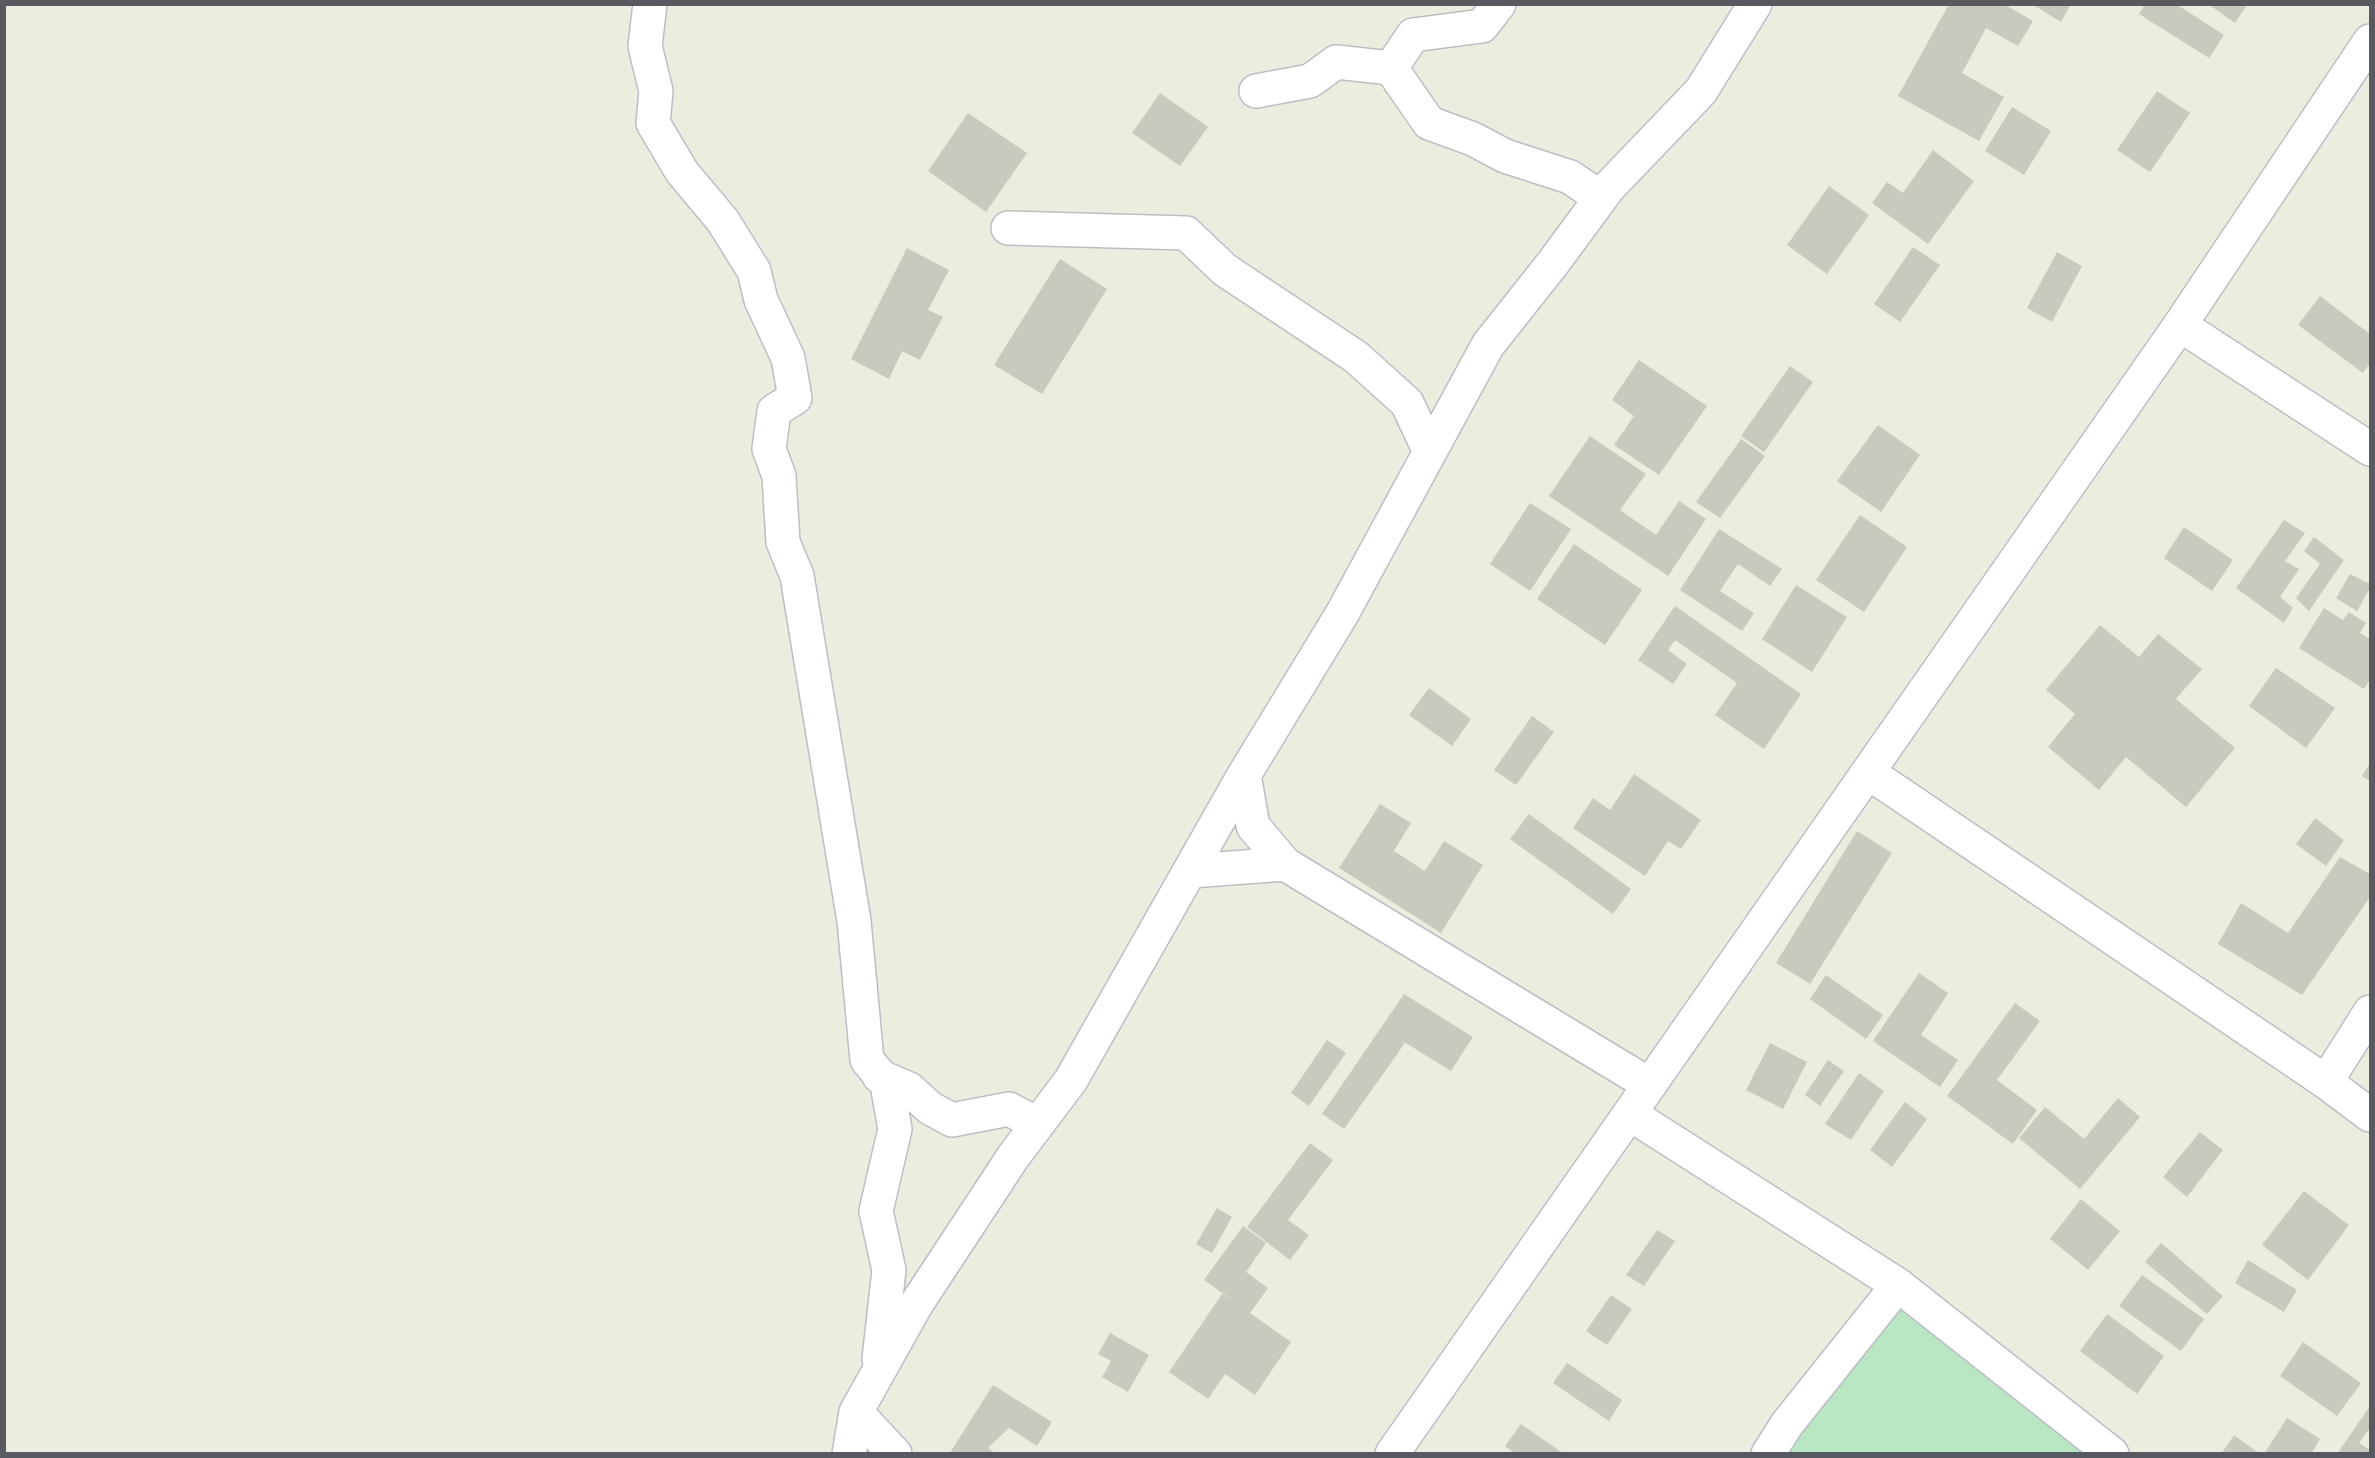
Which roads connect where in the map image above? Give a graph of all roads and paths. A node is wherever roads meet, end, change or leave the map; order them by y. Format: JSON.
{"nodes":[{"id":1,"x":650,"y":4,"type":"edge"},
{"id":2,"x":1499,"y":4,"type":"edge"},
{"id":3,"x":1755,"y":4,"type":"edge"},
{"id":4,"x":2370,"y":41,"type":"edge"},
{"id":5,"x":1390,"y":68,"type":"junction"},
{"id":6,"x":1256,"y":91,"type":"dead end"},
{"id":7,"x":1601,"y":198,"type":"junction"},
{"id":8,"x":1008,"y":228,"type":"dead end"},
{"id":9,"x":2180,"y":325,"type":"junction"},
{"id":10,"x":2370,"y":449,"type":"edge"},
{"id":11,"x":1430,"y":453,"type":"junction"},
{"id":12,"x":1869,"y":773,"type":"junction"},
{"id":13,"x":1244,"y":775,"type":"junction"},
{"id":14,"x":1285,"y":864,"type":"junction"},
{"id":15,"x":1191,"y":871,"type":"junction"},
{"id":16,"x":2370,"y":1012,"type":"edge"},
{"id":17,"x":879,"y":1076,"type":"junction"},
{"id":18,"x":2326,"y":1082,"type":"junction"},
{"id":19,"x":1650,"y":1084,"type":"junction"},
{"id":20,"x":1630,"y":1114,"type":"junction"},
{"id":21,"x":2370,"y":1115,"type":"edge"},
{"id":22,"x":1037,"y":1124,"type":"junction"},
{"id":23,"x":1898,"y":1285,"type":"junction"},
{"id":24,"x":877,"y":1376,"type":"junction"},
{"id":25,"x":856,"y":1412,"type":"junction"},
{"id":26,"x":849,"y":1454,"type":"edge"},
{"id":27,"x":895,"y":1454,"type":"edge"},
{"id":28,"x":1392,"y":1454,"type":"edge"},
{"id":29,"x":1768,"y":1454,"type":"edge"},
{"id":30,"x":2112,"y":1454,"type":"edge"}],
"edges":[{"from":1,"to":17,"type":"street"},
{"from":2,"to":5,"type":"street"},
{"from":3,"to":7,"type":"street"},
{"from":4,"to":9,"type":"street"},
{"from":5,"to":6,"type":"street"},
{"from":5,"to":7,"type":"street"},
{"from":7,"to":11,"type":"street"},
{"from":8,"to":11,"type":"street"},
{"from":9,"to":10,"type":"street"},
{"from":9,"to":12,"type":"street"},
{"from":11,"to":13,"type":"street"},
{"from":12,"to":18,"type":"street"},
{"from":12,"to":19,"type":"street"},
{"from":13,"to":14,"type":"street"},
{"from":13,"to":15,"type":"street"},
{"from":14,"to":15,"type":"street"},
{"from":14,"to":19,"type":"street"},
{"from":15,"to":22,"type":"street"},
{"from":16,"to":18,"type":"street"},
{"from":17,"to":22,"type":"street"},
{"from":17,"to":24,"type":"street"},
{"from":18,"to":21,"type":"street"},
{"from":19,"to":20,"type":"street"},
{"from":20,"to":23,"type":"street"},
{"from":20,"to":28,"type":"street"},
{"from":22,"to":24,"type":"street"},
{"from":23,"to":29,"type":"street"},
{"from":23,"to":30,"type":"street"},
{"from":24,"to":25,"type":"street"},
{"from":25,"to":26,"type":"street"},
{"from":25,"to":27,"type":"street"}]}
